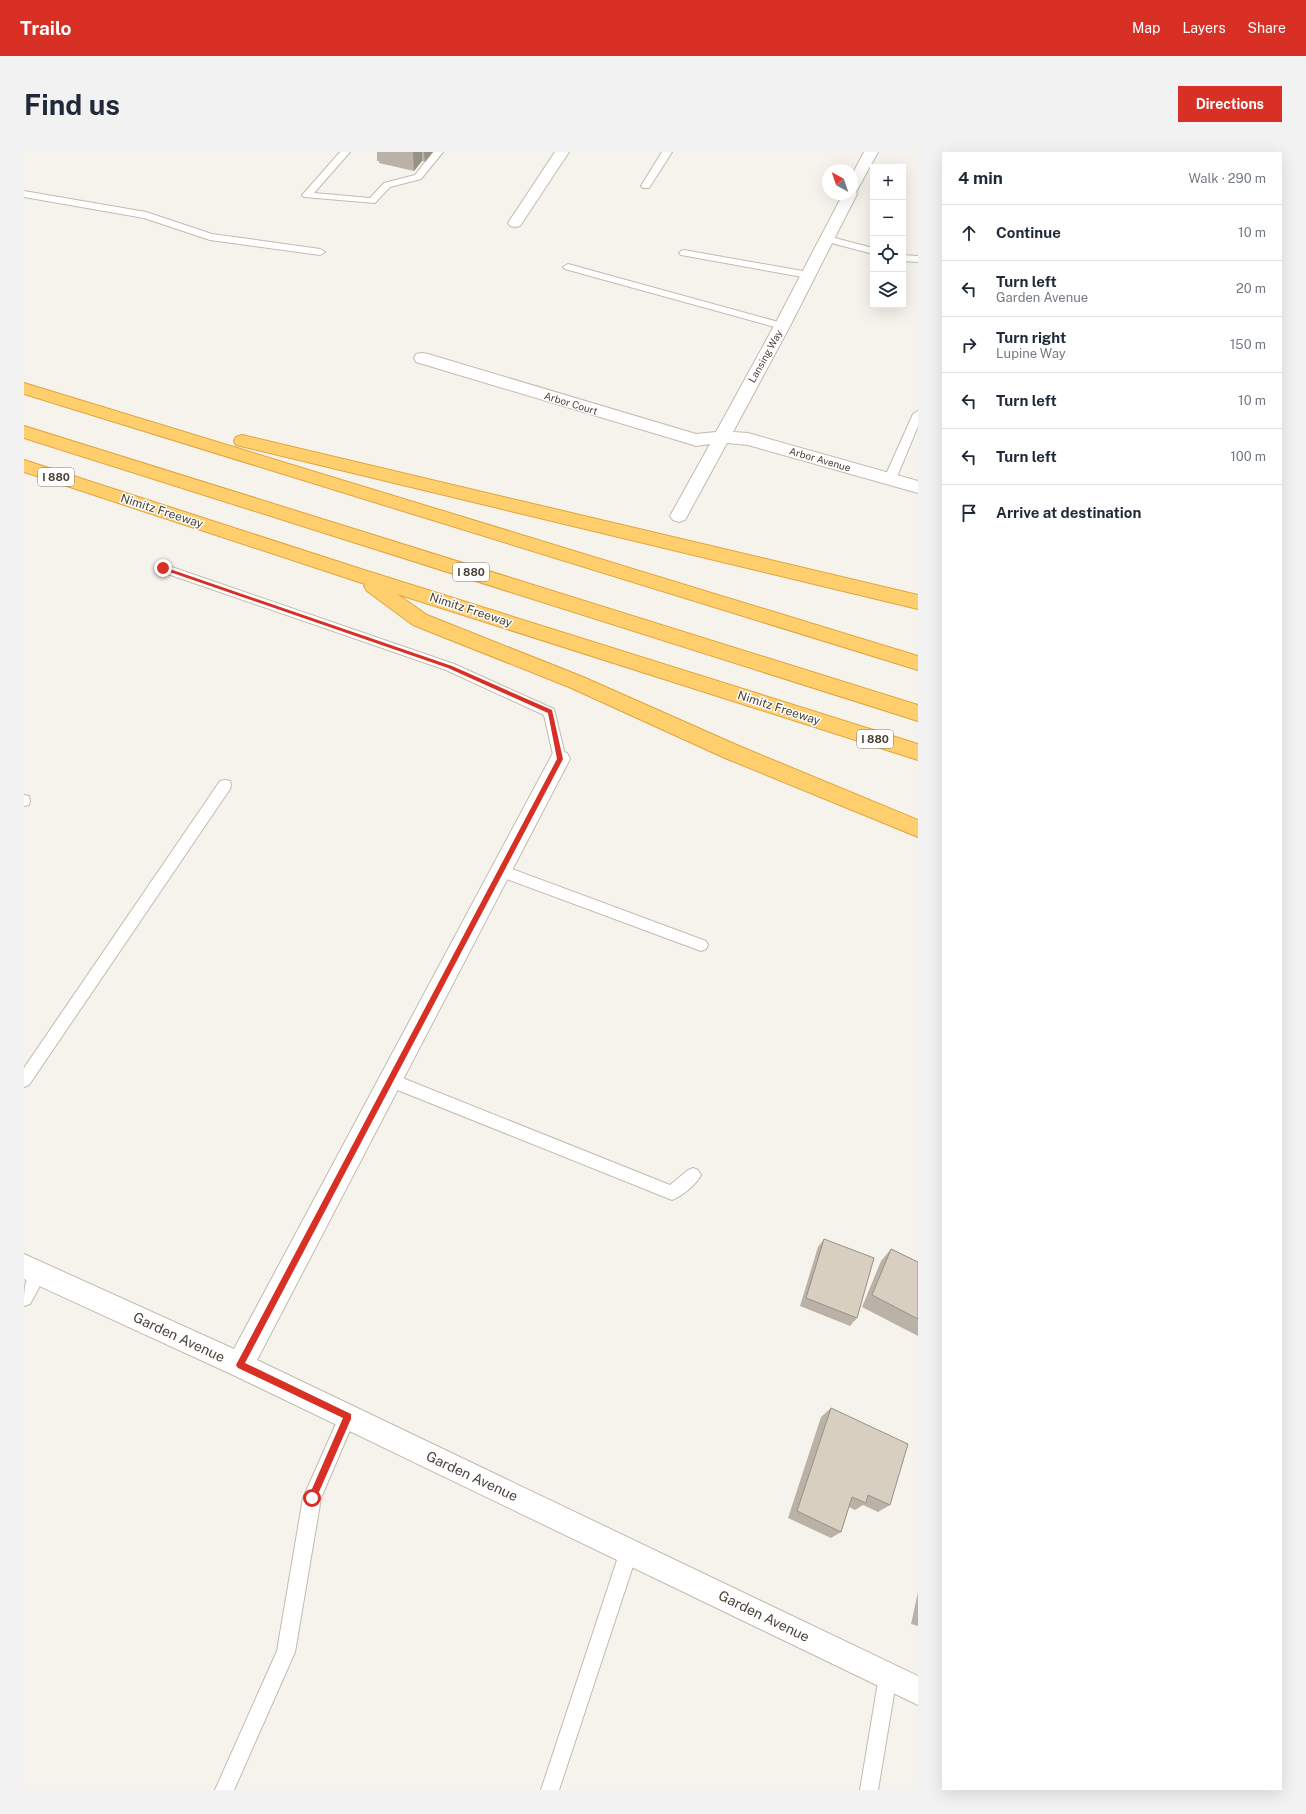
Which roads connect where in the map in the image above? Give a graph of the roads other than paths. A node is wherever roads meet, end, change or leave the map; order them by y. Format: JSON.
{"nodes":[{"id":1,"x":345,"y":152,"type":"edge"},
{"id":2,"x":438,"y":152,"type":"edge"},
{"id":3,"x":562,"y":152,"type":"edge"},
{"id":4,"x":667,"y":152,"type":"edge"},
{"id":5,"x":871,"y":152,"type":"edge"},
{"id":6,"x":858,"y":177,"type":"edge"},
{"id":7,"x":646,"y":186,"type":"dead end"},
{"id":8,"x":24,"y":194,"type":"edge"},
{"id":9,"x":847,"y":200,"type":"edge"},
{"id":10,"x":515,"y":222,"type":"dead end"},
{"id":11,"x":827,"y":239,"type":"junction"},
{"id":12,"x":870,"y":250,"type":"edge"},
{"id":13,"x":320,"y":252,"type":"dead end"},
{"id":14,"x":684,"y":253,"type":"dead end"},
{"id":15,"x":906,"y":258,"type":"edge"},
{"id":16,"x":918,"y":259,"type":"edge"},
{"id":17,"x":568,"y":267,"type":"dead end"},
{"id":18,"x":808,"y":275,"type":"junction"},
{"id":19,"x":782,"y":326,"type":"junction"},
{"id":20,"x":422,"y":358,"type":"dead end"},
{"id":21,"x":31,"y":390,"type":"edge"},
{"id":22,"x":918,"y":414,"type":"edge"},
{"id":23,"x":24,"y":432,"type":"edge"},
{"id":24,"x":721,"y":437,"type":"junction"},
{"id":25,"x":24,"y":466,"type":"edge"},
{"id":26,"x":890,"y":479,"type":"junction"},
{"id":27,"x":918,"y":487,"type":"edge"},
{"id":28,"x":679,"y":516,"type":"dead end"},
{"id":29,"x":163,"y":568,"type":"dead end"},
{"id":30,"x":355,"y":574,"type":"junction"},
{"id":31,"x":918,"y":602,"type":"edge"},
{"id":32,"x":918,"y":663,"type":"edge"},
{"id":33,"x":918,"y":713,"type":"edge"},
{"id":34,"x":918,"y":752,"type":"edge"},
{"id":35,"x":560,"y":759,"type":"joint"},
{"id":36,"x":225,"y":785,"type":"dead end"},
{"id":37,"x":918,"y":829,"type":"edge"},
{"id":38,"x":501,"y":870,"type":"junction"},
{"id":39,"x":701,"y":945,"type":"dead end"},
{"id":40,"x":24,"y":1080,"type":"edge"},
{"id":41,"x":390,"y":1080,"type":"junction"},
{"id":42,"x":692,"y":1176,"type":"dead end"},
{"id":43,"x":32,"y":1269,"type":"edge"},
{"id":44,"x":24,"y":1298,"type":"edge"},
{"id":45,"x":240,"y":1365,"type":"junction"},
{"id":46,"x":348,"y":1416,"type":"junction"},
{"id":47,"x":630,"y":1551,"type":"junction"},
{"id":48,"x":888,"y":1676,"type":"junction"},
{"id":49,"x":918,"y":1691,"type":"edge"},
{"id":50,"x":224,"y":1790,"type":"edge"},
{"id":51,"x":550,"y":1790,"type":"edge"},
{"id":52,"x":869,"y":1790,"type":"edge"}],
"edges":[{"from":1,"to":2,"type":"lane"},
{"from":3,"to":10,"type":"street"},
{"from":4,"to":7,"type":"lane"},
{"from":5,"to":6,"type":"street"},
{"from":8,"to":13,"type":"lane"},
{"from":9,"to":11,"type":"street","name":"Lansing Way"},
{"from":11,"to":12,"type":"lane"},
{"from":11,"to":18,"type":"street","name":"Lansing Way"},
{"from":14,"to":18,"type":"lane"},
{"from":15,"to":16,"type":"lane"},
{"from":17,"to":19,"type":"lane"},
{"from":18,"to":19,"type":"street","name":"Lansing Way"},
{"from":19,"to":24,"type":"street","name":"Lansing Way"},
{"from":20,"to":24,"type":"street","name":"Arbor Court"},
{"from":21,"to":31,"type":"highway"},
{"from":21,"to":32,"type":"highway"},
{"from":22,"to":26,"type":"lane"},
{"from":23,"to":33,"type":"highway","number":"I 880"},
{"from":24,"to":26,"type":"street","name":"Arbor Avenue"},
{"from":24,"to":28,"type":"street","name":"Lansing Way"},
{"from":25,"to":30,"type":"highway","name":"Nimitz Freeway","number":"I 880"},
{"from":26,"to":27,"type":"street","name":"Arbor Avenue"},
{"from":29,"to":35,"type":"lane"},
{"from":30,"to":34,"type":"highway","name":"Nimitz Freeway","number":"I 880"},
{"from":30,"to":37,"type":"highway"},
{"from":35,"to":38,"type":"street"},
{"from":36,"to":40,"type":"lane"},
{"from":38,"to":39,"type":"lane"},
{"from":38,"to":41,"type":"street"},
{"from":41,"to":42,"type":"lane"},
{"from":41,"to":45,"type":"street"},
{"from":43,"to":44,"type":"lane"},
{"from":43,"to":45,"type":"street","name":"Garden Avenue"},
{"from":45,"to":46,"type":"street","name":"Garden Avenue"},
{"from":46,"to":47,"type":"street","name":"Garden Avenue"},
{"from":46,"to":50,"type":"lane"},
{"from":47,"to":48,"type":"street","name":"Garden Avenue"},
{"from":47,"to":51,"type":"lane"},
{"from":48,"to":49,"type":"street","name":"Garden Avenue"},
{"from":48,"to":52,"type":"lane"}]}
